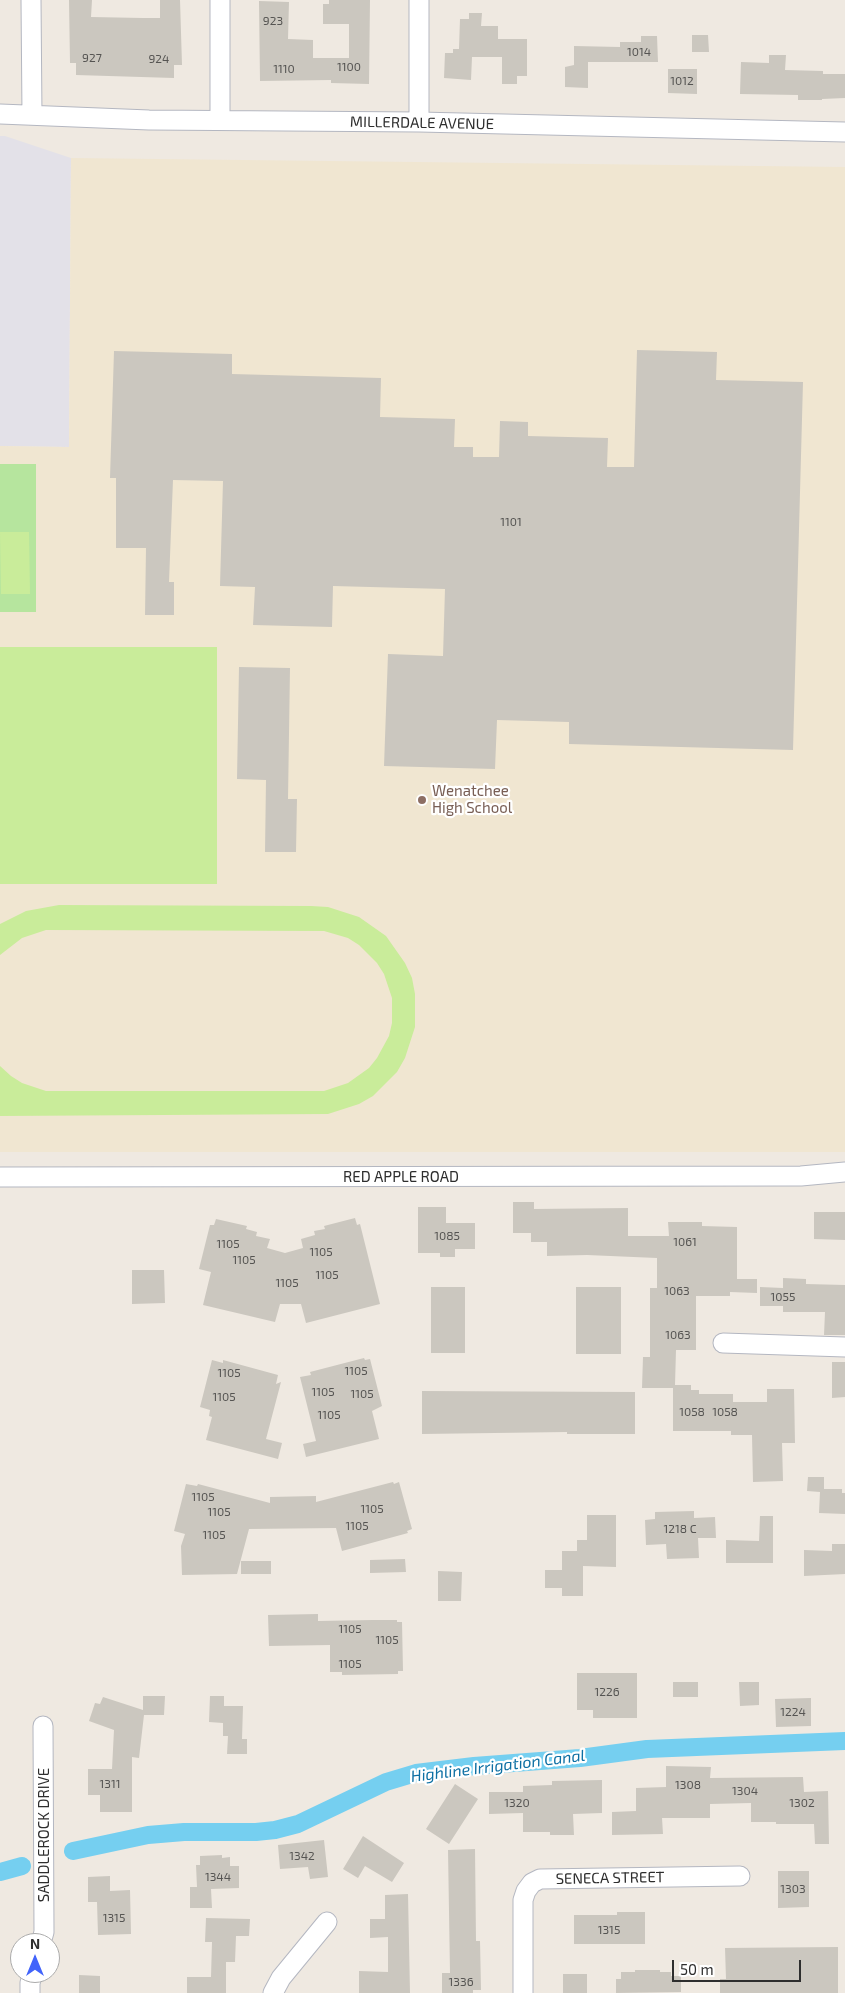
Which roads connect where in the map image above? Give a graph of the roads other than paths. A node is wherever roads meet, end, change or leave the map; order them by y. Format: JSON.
{"nodes":[{"id":1,"x":31,"y":0,"type":"edge"},
{"id":2,"x":220,"y":0,"type":"edge"},
{"id":3,"x":419,"y":0,"type":"edge"},
{"id":4,"x":0,"y":114,"type":"edge"},
{"id":5,"x":32,"y":115,"type":"junction"},
{"id":6,"x":220,"y":120,"type":"junction"},
{"id":7,"x":419,"y":122,"type":"junction"},
{"id":8,"x":845,"y":132,"type":"edge"},
{"id":9,"x":845,"y":1172,"type":"edge"},
{"id":10,"x":801,"y":1176,"type":"junction"},
{"id":11,"x":0,"y":1177,"type":"edge"},
{"id":12,"x":845,"y":1181,"type":"edge"},
{"id":13,"x":723,"y":1343,"type":"dead end"},
{"id":14,"x":845,"y":1347,"type":"edge"},
{"id":15,"x":43,"y":1726,"type":"dead end"},
{"id":16,"x":740,"y":1876,"type":"dead end"},
{"id":17,"x":327,"y":1922,"type":"dead end"},
{"id":18,"x":44,"y":1933,"type":"edge"},
{"id":19,"x":273,"y":1993,"type":"edge"},
{"id":20,"x":523,"y":1993,"type":"edge"}],
"edges":[{"from":1,"to":5,"type":"street"},
{"from":2,"to":6,"type":"street"},
{"from":3,"to":7,"type":"street"},
{"from":4,"to":5,"type":"street","name":"MILLERDALE AVENUE"},
{"from":5,"to":6,"type":"street","name":"MILLERDALE AVENUE"},
{"from":6,"to":7,"type":"street","name":"MILLERDALE AVENUE"},
{"from":7,"to":8,"type":"street","name":"MILLERDALE AVENUE"},
{"from":9,"to":10,"type":"street","name":"RED APPLE ROAD"},
{"from":10,"to":11,"type":"street","name":"RED APPLE ROAD"},
{"from":10,"to":12,"type":"street","name":"RED APPLE ROAD"},
{"from":13,"to":14,"type":"street"},
{"from":15,"to":18,"type":"street","name":"SADDLEROCK DRIVE"},
{"from":16,"to":20,"type":"street","name":"SENECA STREET"},
{"from":17,"to":19,"type":"street"}]}
